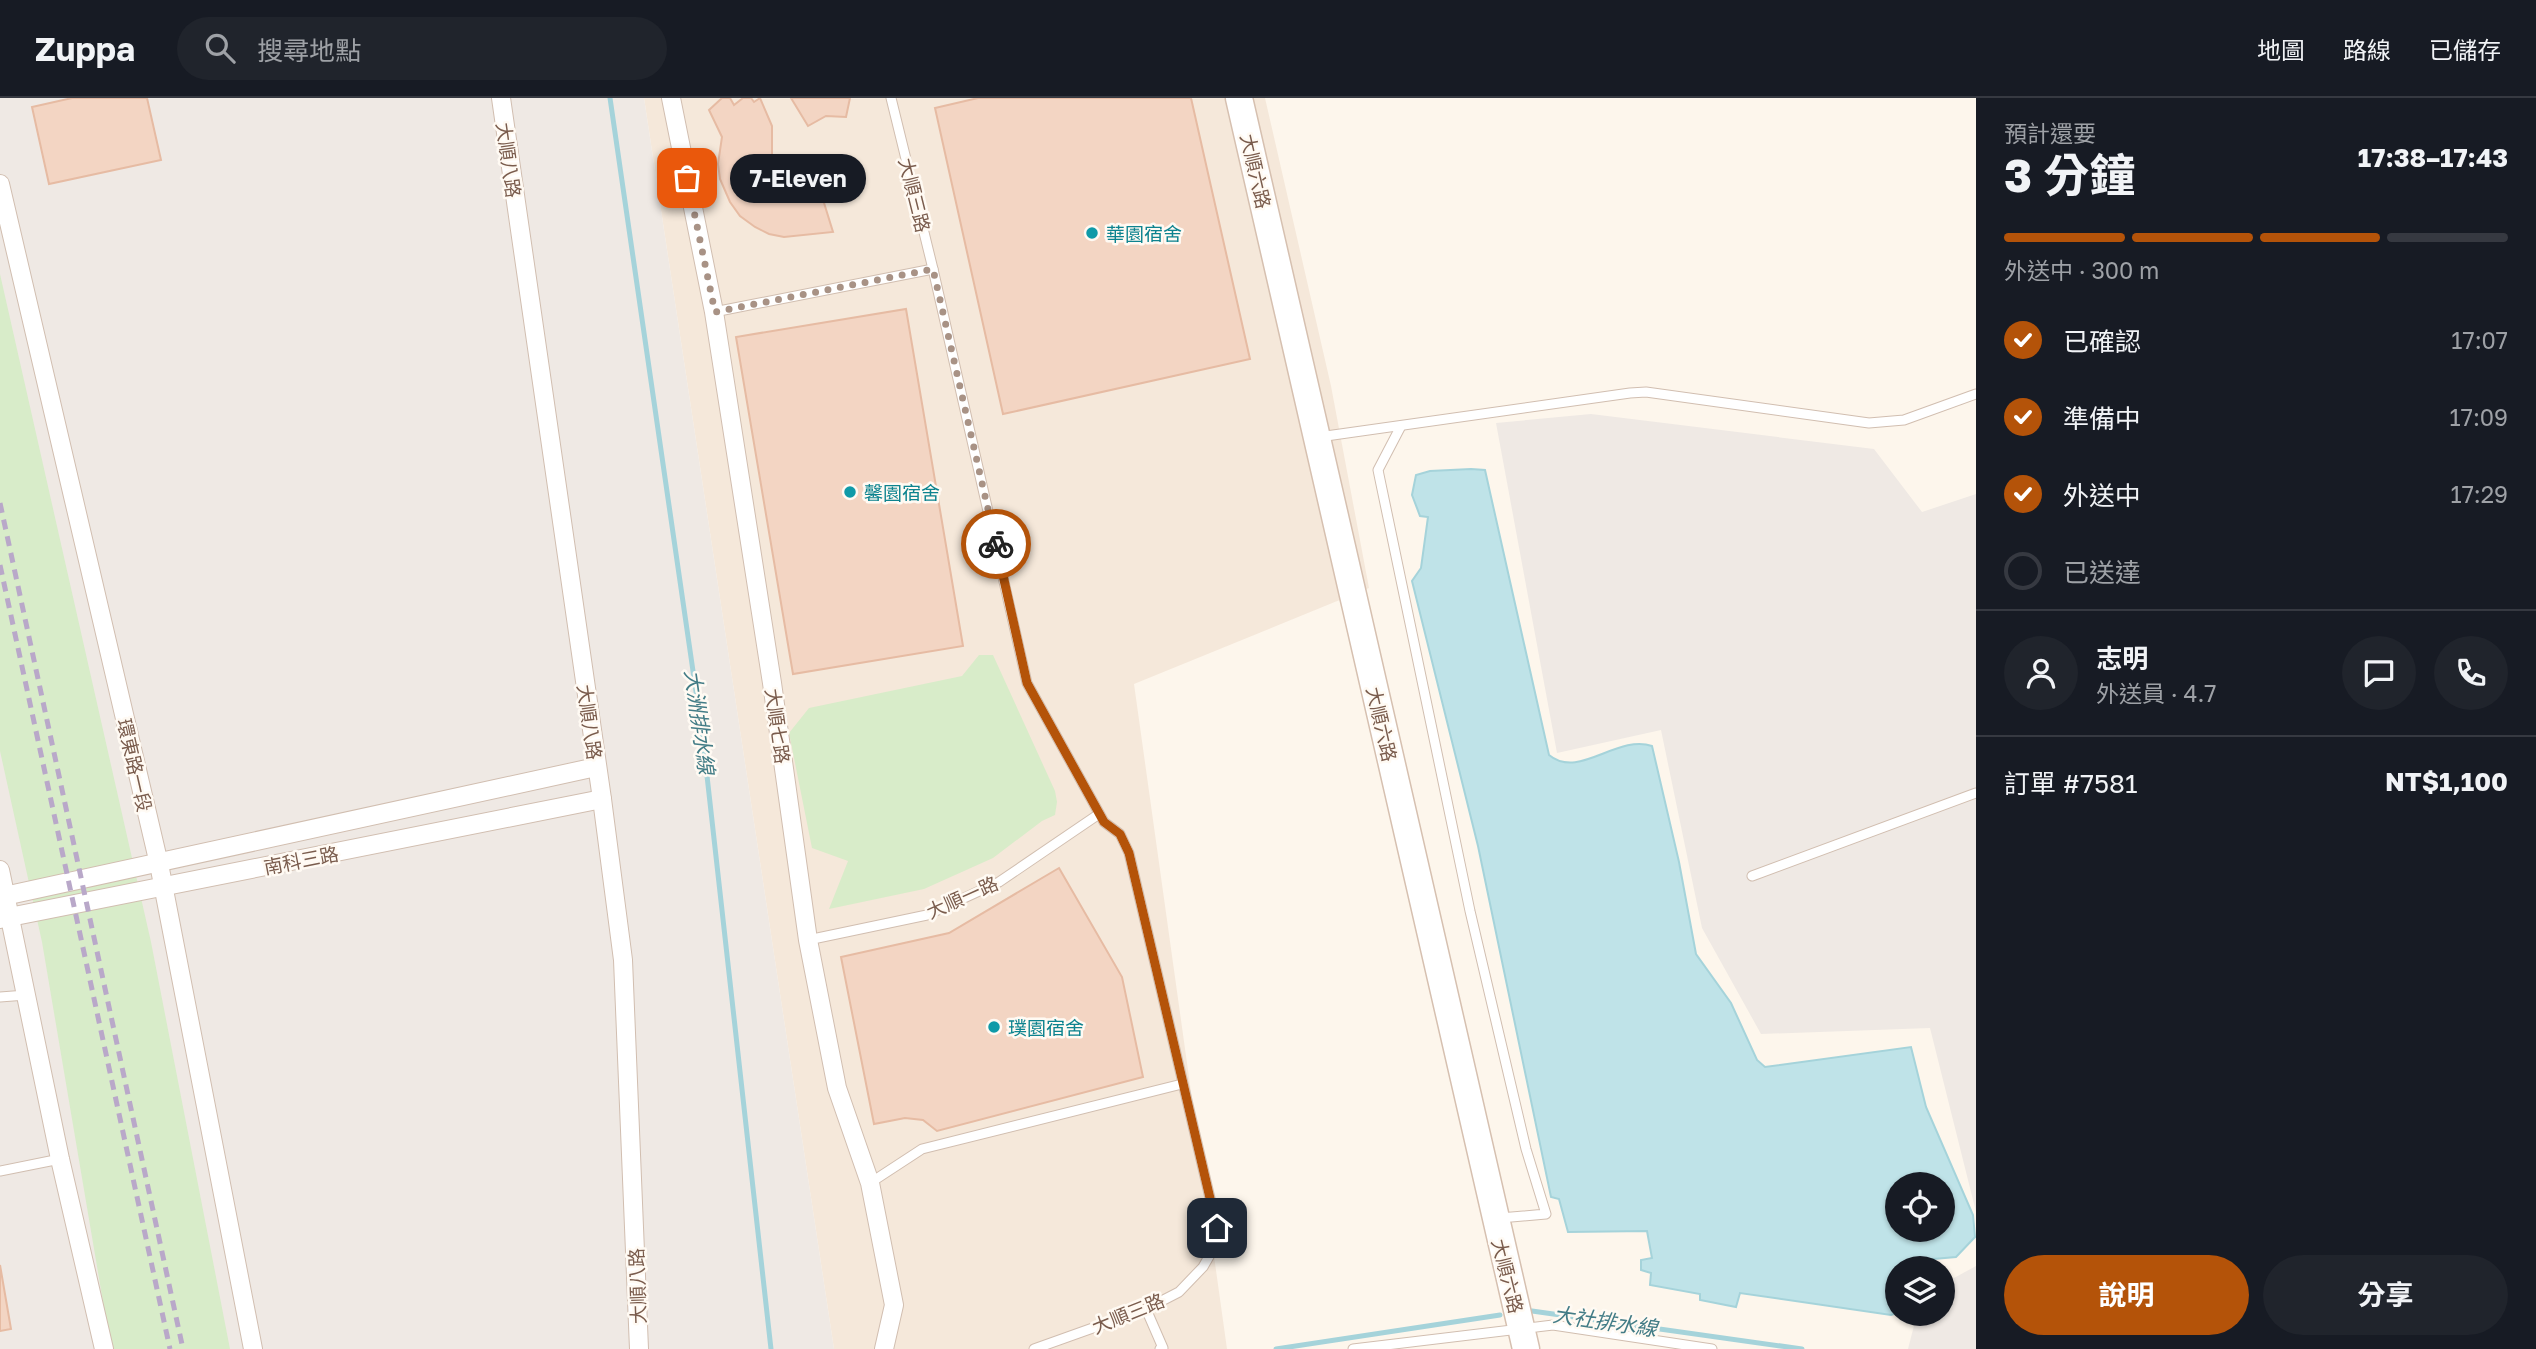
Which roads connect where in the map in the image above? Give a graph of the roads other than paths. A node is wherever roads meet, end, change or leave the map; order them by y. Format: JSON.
{"nodes":[{"id":1,"x":500,"y":98,"type":"edge"},
{"id":2,"x":671,"y":98,"type":"edge"},
{"id":3,"x":891,"y":98,"type":"edge"},
{"id":4,"x":1239,"y":98,"type":"edge"},
{"id":5,"x":0,"y":184,"type":"edge"},
{"id":6,"x":933,"y":269,"type":"junction"},
{"id":7,"x":715,"y":312,"type":"junction"},
{"id":8,"x":1976,"y":394,"type":"edge"},
{"id":9,"x":1401,"y":426,"type":"junction"},
{"id":10,"x":1317,"y":438,"type":"junction"},
{"id":11,"x":596,"y":766,"type":"junction"},
{"id":12,"x":1976,"y":793,"type":"edge"},
{"id":13,"x":602,"y":799,"type":"junction"},
{"id":14,"x":1100,"y":814,"type":"junction"},
{"id":15,"x":159,"y":864,"type":"junction"},
{"id":16,"x":0,"y":870,"type":"edge"},
{"id":17,"x":1752,"y":876,"type":"dead end"},
{"id":18,"x":164,"y":887,"type":"junction"},
{"id":19,"x":3,"y":896,"type":"edge"},
{"id":20,"x":5,"y":918,"type":"edge"},
{"id":21,"x":808,"y":940,"type":"junction"},
{"id":22,"x":26,"y":995,"type":"junction"},
{"id":23,"x":0,"y":997,"type":"edge"},
{"id":24,"x":1182,"y":1084,"type":"junction"},
{"id":25,"x":60,"y":1159,"type":"junction"},
{"id":26,"x":0,"y":1171,"type":"edge"},
{"id":27,"x":870,"y":1183,"type":"junction"},
{"id":28,"x":1494,"y":1219,"type":"junction"},
{"id":29,"x":1146,"y":1309,"type":"junction"},
{"id":30,"x":1523,"y":1338,"type":"edge"},
{"id":31,"x":104,"y":1349,"type":"edge"},
{"id":32,"x":253,"y":1349,"type":"edge"},
{"id":33,"x":639,"y":1349,"type":"edge"},
{"id":34,"x":884,"y":1349,"type":"edge"},
{"id":35,"x":1034,"y":1349,"type":"edge"},
{"id":36,"x":1160,"y":1349,"type":"edge"},
{"id":37,"x":1353,"y":1349,"type":"edge"},
{"id":38,"x":1712,"y":1349,"type":"edge"}],
"edges":[{"from":1,"to":11,"type":"street","name":"大順八路"},
{"from":2,"to":7,"type":"street","name":"大順七路"},
{"from":3,"to":6,"type":"lane","name":"大順三路"},
{"from":4,"to":10,"type":"street","name":"大順六路"},
{"from":5,"to":15,"type":"street","name":"環東路一段"},
{"from":6,"to":7,"type":"lane"},
{"from":6,"to":14,"type":"lane","name":"大順三路"},
{"from":7,"to":21,"type":"street","name":"大順七路"},
{"from":8,"to":9,"type":"lane"},
{"from":9,"to":10,"type":"lane"},
{"from":9,"to":28,"type":"lane"},
{"from":10,"to":28,"type":"street","name":"大順六路"},
{"from":11,"to":13,"type":"street","name":"大順八路"},
{"from":11,"to":15,"type":"street","name":"南科三路"},
{"from":12,"to":17,"type":"lane"},
{"from":13,"to":18,"type":"street","name":"南科三路"},
{"from":13,"to":33,"type":"street","name":"大順八路"},
{"from":14,"to":21,"type":"lane","name":"大順一路"},
{"from":14,"to":24,"type":"lane","name":"大順三路"},
{"from":15,"to":18,"type":"street","name":"環東路一段"},
{"from":15,"to":19,"type":"street","name":"南科三路"},
{"from":16,"to":19,"type":"street"},
{"from":18,"to":20,"type":"street","name":"南科三路"},
{"from":18,"to":32,"type":"street","name":"環東路一段"},
{"from":19,"to":20,"type":"street"},
{"from":20,"to":22,"type":"street"},
{"from":21,"to":27,"type":"street","name":"大順七路"},
{"from":22,"to":23,"type":"lane"},
{"from":22,"to":25,"type":"street"},
{"from":24,"to":27,"type":"lane"},
{"from":24,"to":29,"type":"lane","name":"大順三路"},
{"from":25,"to":26,"type":"lane"},
{"from":25,"to":31,"type":"street"},
{"from":27,"to":34,"type":"street","name":"大順七路"},
{"from":28,"to":30,"type":"street","name":"大順六路"},
{"from":29,"to":35,"type":"lane","name":"大順三路"},
{"from":29,"to":36,"type":"lane"},
{"from":30,"to":37,"type":"lane"},
{"from":30,"to":38,"type":"lane"}]}
